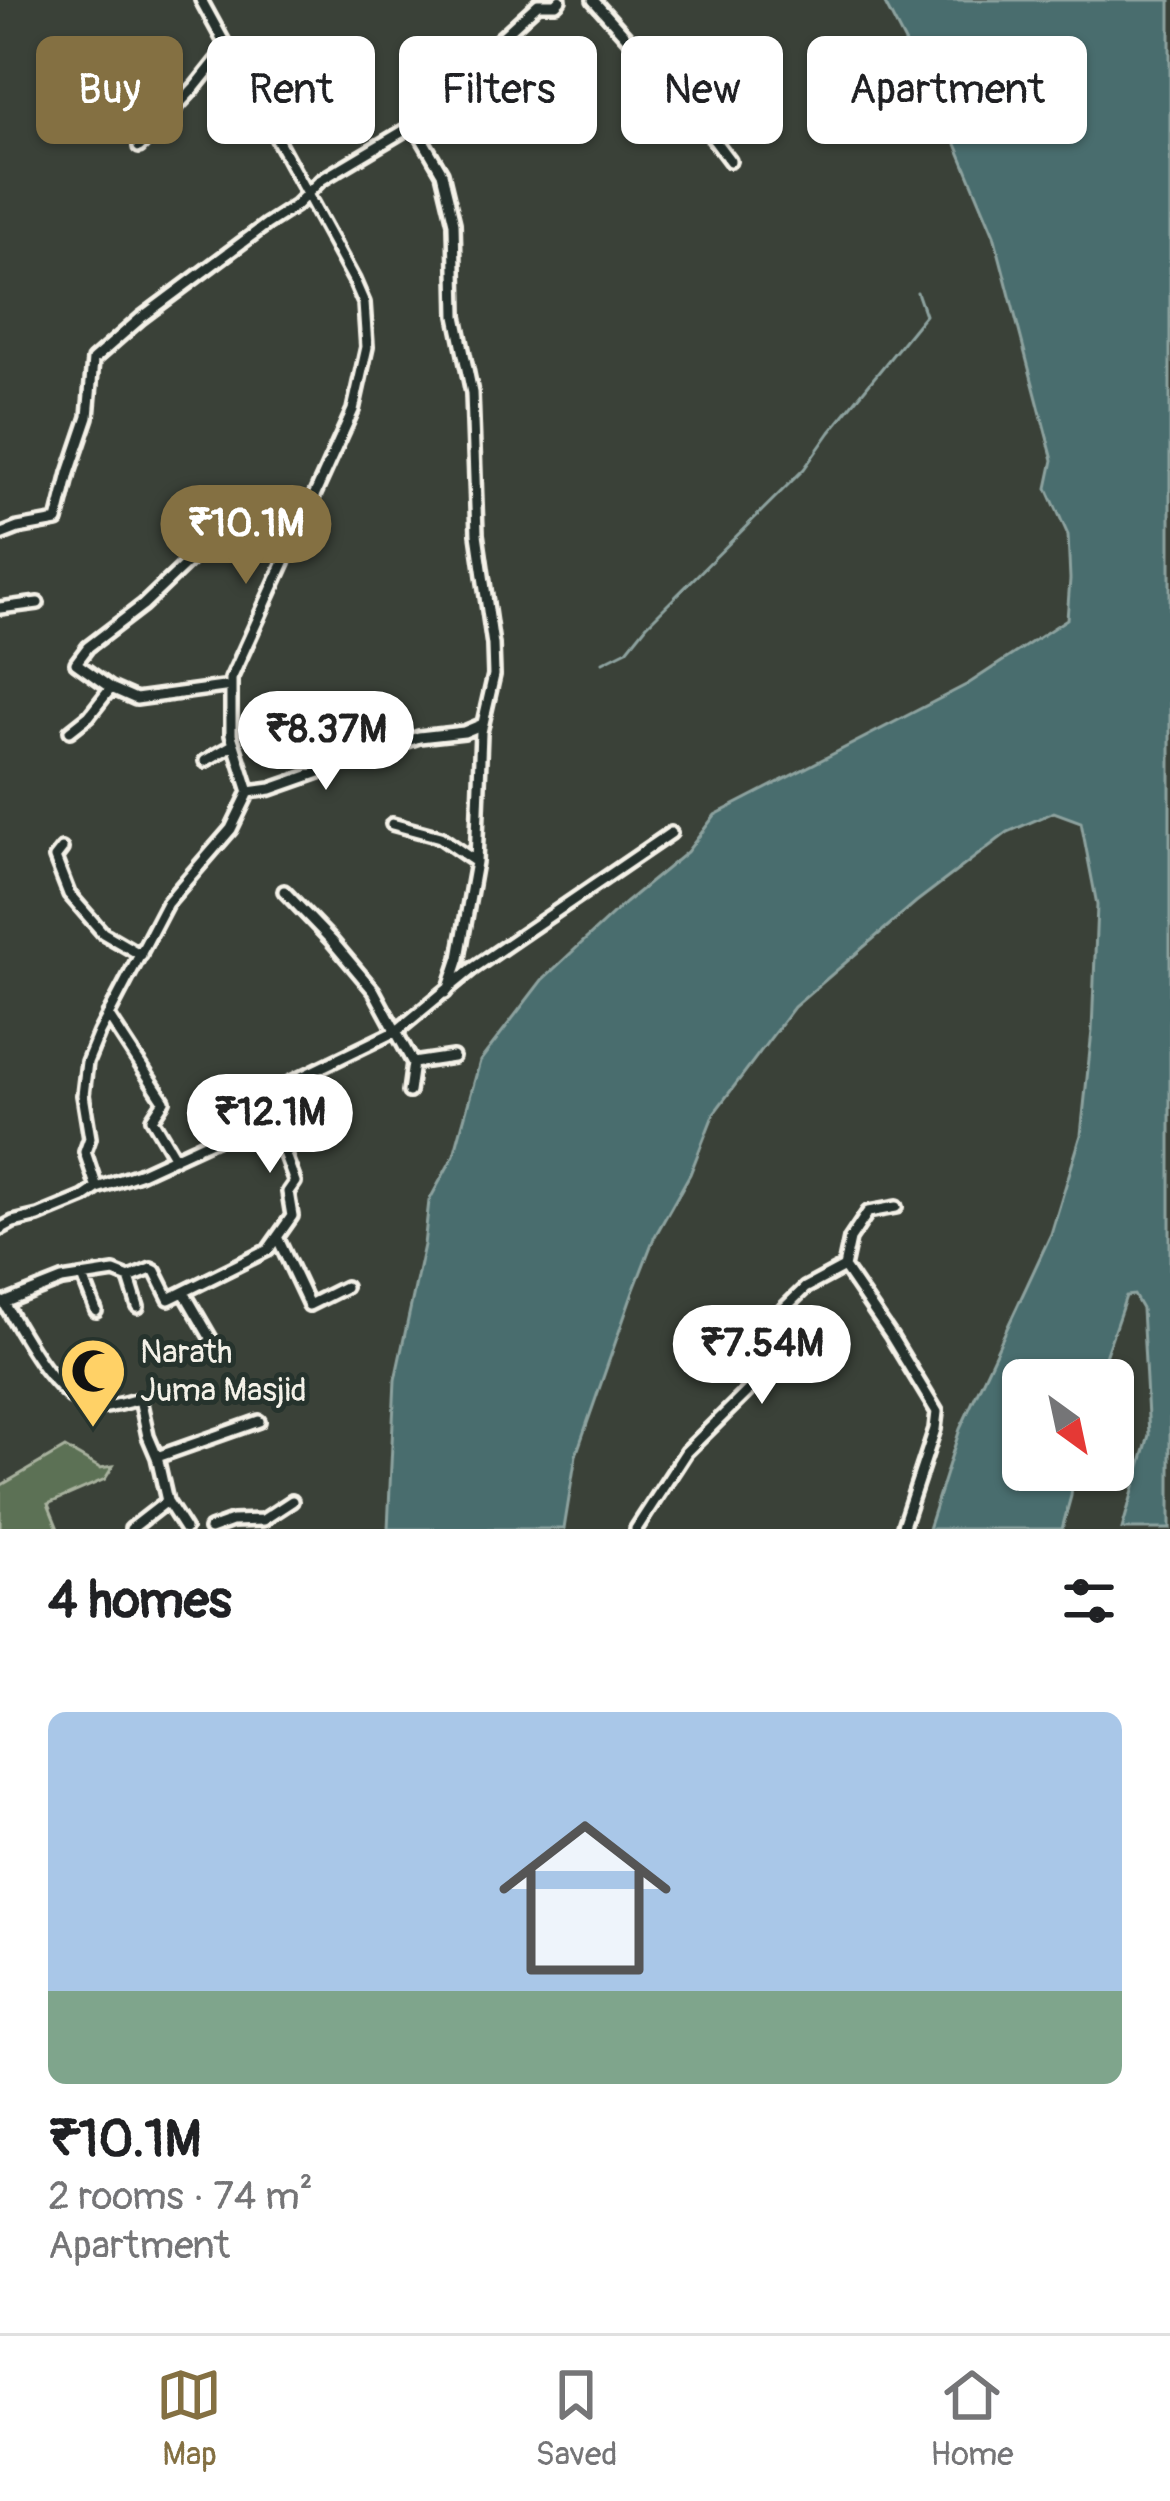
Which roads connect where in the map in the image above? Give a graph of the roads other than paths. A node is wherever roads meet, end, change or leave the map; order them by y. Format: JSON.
{"nodes":[{"id":1,"x":201,"y":0,"type":"edge"},
{"id":2,"x":560,"y":0,"type":"edge"},
{"id":3,"x":593,"y":0,"type":"edge"},
{"id":4,"x":220,"y":36,"type":"edge"},
{"id":5,"x":502,"y":36,"type":"edge"},
{"id":6,"x":207,"y":72,"type":"edge"},
{"id":7,"x":399,"y":134,"type":"edge"},
{"id":8,"x":280,"y":144,"type":"edge"},
{"id":9,"x":425,"y":144,"type":"edge"},
{"id":10,"x":139,"y":147,"type":"dead end"},
{"id":11,"x":730,"y":160,"type":"dead end"},
{"id":12,"x":307,"y":194,"type":"junction"},
{"id":13,"x":305,"y":514,"type":"junction"},
{"id":14,"x":171,"y":521,"type":"dead end"},
{"id":15,"x":0,"y":535,"type":"edge"},
{"id":16,"x":213,"y":538,"type":"junction"},
{"id":17,"x":38,"y":603,"type":"dead end"},
{"id":18,"x":0,"y":608,"type":"edge"},
{"id":19,"x":231,"y":686,"type":"junction"},
{"id":20,"x":111,"y":688,"type":"junction"},
{"id":21,"x":483,"y":724,"type":"junction"},
{"id":22,"x":70,"y":731,"type":"dead end"},
{"id":23,"x":233,"y":745,"type":"junction"},
{"id":24,"x":205,"y":761,"type":"dead end"},
{"id":25,"x":249,"y":792,"type":"junction"},
{"id":26,"x":392,"y":824,"type":"dead end"},
{"id":27,"x":671,"y":833,"type":"dead end"},
{"id":28,"x":62,"y":849,"type":"dead end"},
{"id":29,"x":476,"y":862,"type":"junction"},
{"id":30,"x":284,"y":891,"type":"dead end"},
{"id":31,"x":141,"y":955,"type":"junction"},
{"id":32,"x":445,"y":993,"type":"junction"},
{"id":33,"x":108,"y":1015,"type":"junction"},
{"id":34,"x":398,"y":1030,"type":"junction"},
{"id":35,"x":453,"y":1057,"type":"dead end"},
{"id":36,"x":413,"y":1063,"type":"junction"},
{"id":37,"x":409,"y":1092,"type":"dead end"},
{"id":38,"x":266,"y":1104,"type":"junction"},
{"id":39,"x":175,"y":1158,"type":"junction"},
{"id":40,"x":97,"y":1188,"type":"junction"},
{"id":41,"x":896,"y":1207,"type":"dead end"},
{"id":42,"x":0,"y":1229,"type":"edge"},
{"id":43,"x":278,"y":1239,"type":"junction"},
{"id":44,"x":844,"y":1267,"type":"junction"},
{"id":45,"x":83,"y":1277,"type":"junction"},
{"id":46,"x":129,"y":1278,"type":"junction"},
{"id":47,"x":345,"y":1287,"type":"dead end"},
{"id":48,"x":185,"y":1294,"type":"junction"},
{"id":49,"x":2,"y":1302,"type":"edge"},
{"id":50,"x":138,"y":1307,"type":"dead end"},
{"id":51,"x":96,"y":1311,"type":"dead end"},
{"id":52,"x":221,"y":1356,"type":"dead end"},
{"id":53,"x":259,"y":1421,"type":"dead end"},
{"id":54,"x":157,"y":1457,"type":"junction"},
{"id":55,"x":167,"y":1501,"type":"junction"},
{"id":56,"x":292,"y":1502,"type":"dead end"},
{"id":57,"x":130,"y":1529,"type":"edge"},
{"id":58,"x":185,"y":1529,"type":"edge"},
{"id":59,"x":210,"y":1529,"type":"edge"},
{"id":60,"x":636,"y":1529,"type":"edge"},
{"id":61,"x":902,"y":1529,"type":"edge"}],
"edges":[{"from":1,"to":4,"type":"street"},
{"from":2,"to":5,"type":"street"},
{"from":3,"to":11,"type":"street"},
{"from":6,"to":10,"type":"street"},
{"from":7,"to":12,"type":"street"},
{"from":8,"to":12,"type":"street"},
{"from":9,"to":21,"type":"street"},
{"from":12,"to":13,"type":"street"},
{"from":12,"to":15,"type":"street"},
{"from":13,"to":16,"type":"street"},
{"from":13,"to":19,"type":"street"},
{"from":14,"to":16,"type":"street"},
{"from":16,"to":20,"type":"street"},
{"from":17,"to":18,"type":"street"},
{"from":19,"to":20,"type":"street"},
{"from":19,"to":23,"type":"street"},
{"from":20,"to":22,"type":"street"},
{"from":21,"to":25,"type":"street"},
{"from":21,"to":29,"type":"street"},
{"from":23,"to":24,"type":"street"},
{"from":23,"to":25,"type":"street"},
{"from":25,"to":31,"type":"street"},
{"from":26,"to":29,"type":"street"},
{"from":27,"to":32,"type":"street"},
{"from":28,"to":31,"type":"street"},
{"from":29,"to":32,"type":"street"},
{"from":30,"to":34,"type":"street"},
{"from":31,"to":33,"type":"street"},
{"from":32,"to":34,"type":"street"},
{"from":33,"to":39,"type":"street"},
{"from":33,"to":40,"type":"street"},
{"from":34,"to":36,"type":"street"},
{"from":34,"to":38,"type":"street"},
{"from":35,"to":36,"type":"street"},
{"from":36,"to":37,"type":"street"},
{"from":38,"to":39,"type":"street"},
{"from":38,"to":43,"type":"street"},
{"from":39,"to":40,"type":"street"},
{"from":40,"to":42,"type":"street"},
{"from":41,"to":44,"type":"street"},
{"from":43,"to":47,"type":"street"},
{"from":43,"to":48,"type":"street"},
{"from":44,"to":60,"type":"street"},
{"from":44,"to":61,"type":"street"},
{"from":45,"to":46,"type":"street"},
{"from":45,"to":49,"type":"street"},
{"from":45,"to":51,"type":"street"},
{"from":46,"to":48,"type":"street"},
{"from":46,"to":50,"type":"street"},
{"from":48,"to":52,"type":"street"},
{"from":49,"to":54,"type":"street"},
{"from":53,"to":54,"type":"street"},
{"from":54,"to":55,"type":"street"},
{"from":55,"to":57,"type":"street"},
{"from":55,"to":58,"type":"street"},
{"from":56,"to":59,"type":"street"}]}
